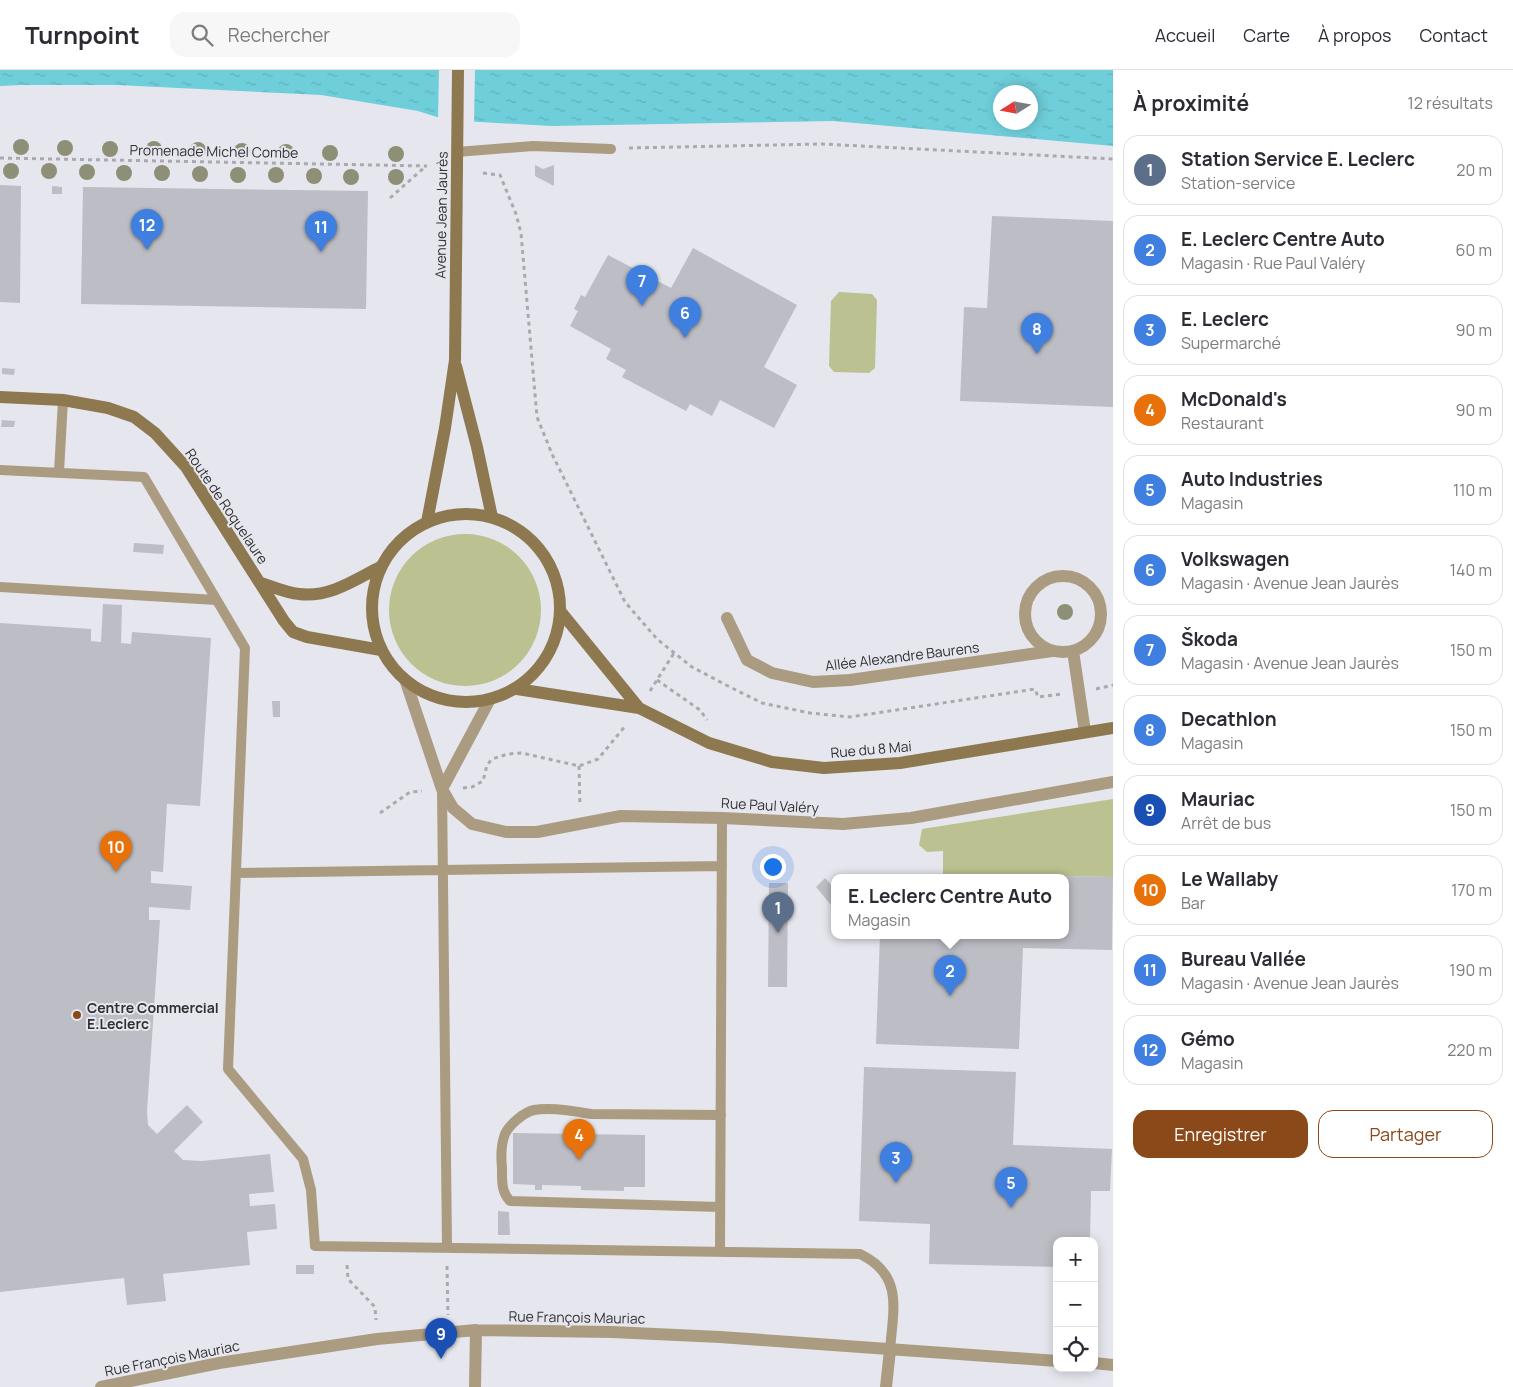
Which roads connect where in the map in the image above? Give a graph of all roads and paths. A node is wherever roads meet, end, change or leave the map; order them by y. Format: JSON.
{"nodes":[{"id":1,"x":458,"y":70,"type":"edge"},
{"id":2,"x":611,"y":149,"type":"joint"},
{"id":3,"x":457,"y":152,"type":"junction"},
{"id":4,"x":0,"y":158,"type":"edge"},
{"id":5,"x":1113,"y":159,"type":"edge"},
{"id":6,"x":482,"y":172,"type":"dead end"},
{"id":7,"x":390,"y":198,"type":"dead end"},
{"id":8,"x":454,"y":360,"type":"junction"},
{"id":9,"x":0,"y":397,"type":"edge"},
{"id":10,"x":63,"y":400,"type":"junction"},
{"id":11,"x":0,"y":470,"type":"edge"},
{"id":12,"x":59,"y":472,"type":"junction"},
{"id":13,"x":492,"y":517,"type":"junction"},
{"id":14,"x":427,"y":522,"type":"junction"},
{"id":15,"x":380,"y":568,"type":"junction"},
{"id":16,"x":261,"y":583,"type":"junction"},
{"id":17,"x":0,"y":587,"type":"edge"},
{"id":18,"x":216,"y":600,"type":"junction"},
{"id":19,"x":561,"y":612,"type":"junction"},
{"id":20,"x":727,"y":618,"type":"dead end"},
{"id":21,"x":381,"y":650,"type":"junction"},
{"id":22,"x":1052,"y":651,"type":"junction"},
{"id":23,"x":1073,"y":651,"type":"junction"},
{"id":24,"x":674,"y":653,"type":"junction"},
{"id":25,"x":657,"y":680,"type":"junction"},
{"id":26,"x":406,"y":682,"type":"junction"},
{"id":27,"x":1113,"y":686,"type":"edge"},
{"id":28,"x":517,"y":689,"type":"junction"},
{"id":29,"x":1079,"y":692,"type":"junction"},
{"id":30,"x":489,"y":701,"type":"junction"},
{"id":31,"x":640,"y":708,"type":"junction"},
{"id":32,"x":1113,"y":728,"type":"edge"},
{"id":33,"x":1085,"y":732,"type":"junction"},
{"id":34,"x":709,"y":743,"type":"junction"},
{"id":35,"x":579,"y":766,"type":"junction"},
{"id":36,"x":1113,"y":782,"type":"edge"},
{"id":37,"x":442,"y":789,"type":"junction"},
{"id":38,"x":380,"y":813,"type":"dead end"},
{"id":39,"x":722,"y":818,"type":"junction"},
{"id":40,"x":581,"y":823,"type":"junction"},
{"id":41,"x":722,"y":866,"type":"junction"},
{"id":42,"x":444,"y":871,"type":"junction"},
{"id":43,"x":236,"y":873,"type":"junction"},
{"id":44,"x":721,"y":1115,"type":"junction"},
{"id":45,"x":720,"y":1207,"type":"junction"},
{"id":46,"x":447,"y":1248,"type":"junction"},
{"id":47,"x":720,"y":1252,"type":"junction"},
{"id":48,"x":447,"y":1277,"type":"dead end"},
{"id":49,"x":348,"y":1279,"type":"dead end"},
{"id":50,"x":447,"y":1301,"type":"dead end"},
{"id":51,"x":375,"y":1307,"type":"dead end"},
{"id":52,"x":476,"y":1330,"type":"junction"},
{"id":53,"x":890,"y":1350,"type":"junction"},
{"id":54,"x":1053,"y":1361,"type":"edge"},
{"id":55,"x":1098,"y":1363,"type":"edge"},
{"id":56,"x":1113,"y":1365,"type":"edge"},
{"id":57,"x":101,"y":1387,"type":"edge"},
{"id":58,"x":475,"y":1387,"type":"edge"},
{"id":59,"x":886,"y":1387,"type":"edge"}],
"edges":[{"from":1,"to":3,"type":"street","name":"Avenue Jean Jaurès"},
{"from":2,"to":3,"type":"lane"},
{"from":2,"to":5,"type":"path"},
{"from":3,"to":8,"type":"street","name":"Avenue Jean Jaurès"},
{"from":4,"to":7,"type":"path","name":"Promenade Michel Combe"},
{"from":6,"to":24,"type":"path"},
{"from":8,"to":13,"type":"street","name":"Avenue Jean Jaurès"},
{"from":8,"to":14,"type":"street","name":"Avenue Jean Jaurès"},
{"from":9,"to":10,"type":"street","name":"Route de Roquelaure"},
{"from":10,"to":12,"type":"lane"},
{"from":10,"to":16,"type":"street","name":"Route de Roquelaure"},
{"from":11,"to":12,"type":"lane"},
{"from":12,"to":18,"type":"lane"},
{"from":13,"to":14,"type":"street"},
{"from":13,"to":19,"type":"street"},
{"from":14,"to":15,"type":"street"},
{"from":15,"to":16,"type":"street","name":"Route de Roquelaure"},
{"from":15,"to":21,"type":"street"},
{"from":16,"to":21,"type":"street","name":"Route de Roquelaure"},
{"from":17,"to":18,"type":"lane"},
{"from":18,"to":43,"type":"lane"},
{"from":19,"to":28,"type":"street"},
{"from":19,"to":31,"type":"street","name":"Rue du 8 Mai"},
{"from":20,"to":22,"type":"street","name":"Allée Alexandre Baurens"},
{"from":21,"to":26,"type":"street"},
{"from":22,"to":23,"type":"street"},
{"from":22,"to":23,"type":"street"},
{"from":23,"to":29,"type":"street"},
{"from":24,"to":25,"type":"path"},
{"from":24,"to":29,"type":"path"},
{"from":25,"to":31,"type":"path"},
{"from":25,"to":34,"type":"path"},
{"from":26,"to":30,"type":"street"},
{"from":26,"to":37,"type":"street","name":"Rue Paul Valéry"},
{"from":27,"to":29,"type":"path"},
{"from":28,"to":30,"type":"street"},
{"from":28,"to":31,"type":"street","name":"Rue du 8 Mai"},
{"from":29,"to":33,"type":"street"},
{"from":30,"to":37,"type":"street"},
{"from":31,"to":34,"type":"street","name":"Rue du 8 Mai"},
{"from":31,"to":35,"type":"path"},
{"from":32,"to":33,"type":"street","name":"Rue du 8 Mai"},
{"from":33,"to":34,"type":"street","name":"Rue du 8 Mai"},
{"from":35,"to":37,"type":"path"},
{"from":35,"to":40,"type":"path"},
{"from":36,"to":39,"type":"street","name":"Rue Paul Valéry"},
{"from":37,"to":38,"type":"path"},
{"from":37,"to":40,"type":"street","name":"Rue Paul Valéry"},
{"from":37,"to":42,"type":"lane"},
{"from":39,"to":40,"type":"street","name":"Rue Paul Valéry"},
{"from":39,"to":41,"type":"lane"},
{"from":41,"to":42,"type":"lane"},
{"from":41,"to":44,"type":"lane"},
{"from":42,"to":43,"type":"lane"},
{"from":42,"to":46,"type":"lane"},
{"from":43,"to":46,"type":"lane"},
{"from":44,"to":45,"type":"lane"},
{"from":44,"to":45,"type":"lane"},
{"from":45,"to":47,"type":"lane"},
{"from":46,"to":47,"type":"lane"},
{"from":47,"to":53,"type":"lane"},
{"from":48,"to":50,"type":"path"},
{"from":49,"to":51,"type":"path"},
{"from":52,"to":53,"type":"street","name":"Rue François Mauriac"},
{"from":52,"to":57,"type":"street","name":"Rue François Mauriac"},
{"from":52,"to":58,"type":"street"},
{"from":53,"to":54,"type":"street","name":"Rue François Mauriac"},
{"from":53,"to":59,"type":"street"},
{"from":55,"to":56,"type":"street"}]}
